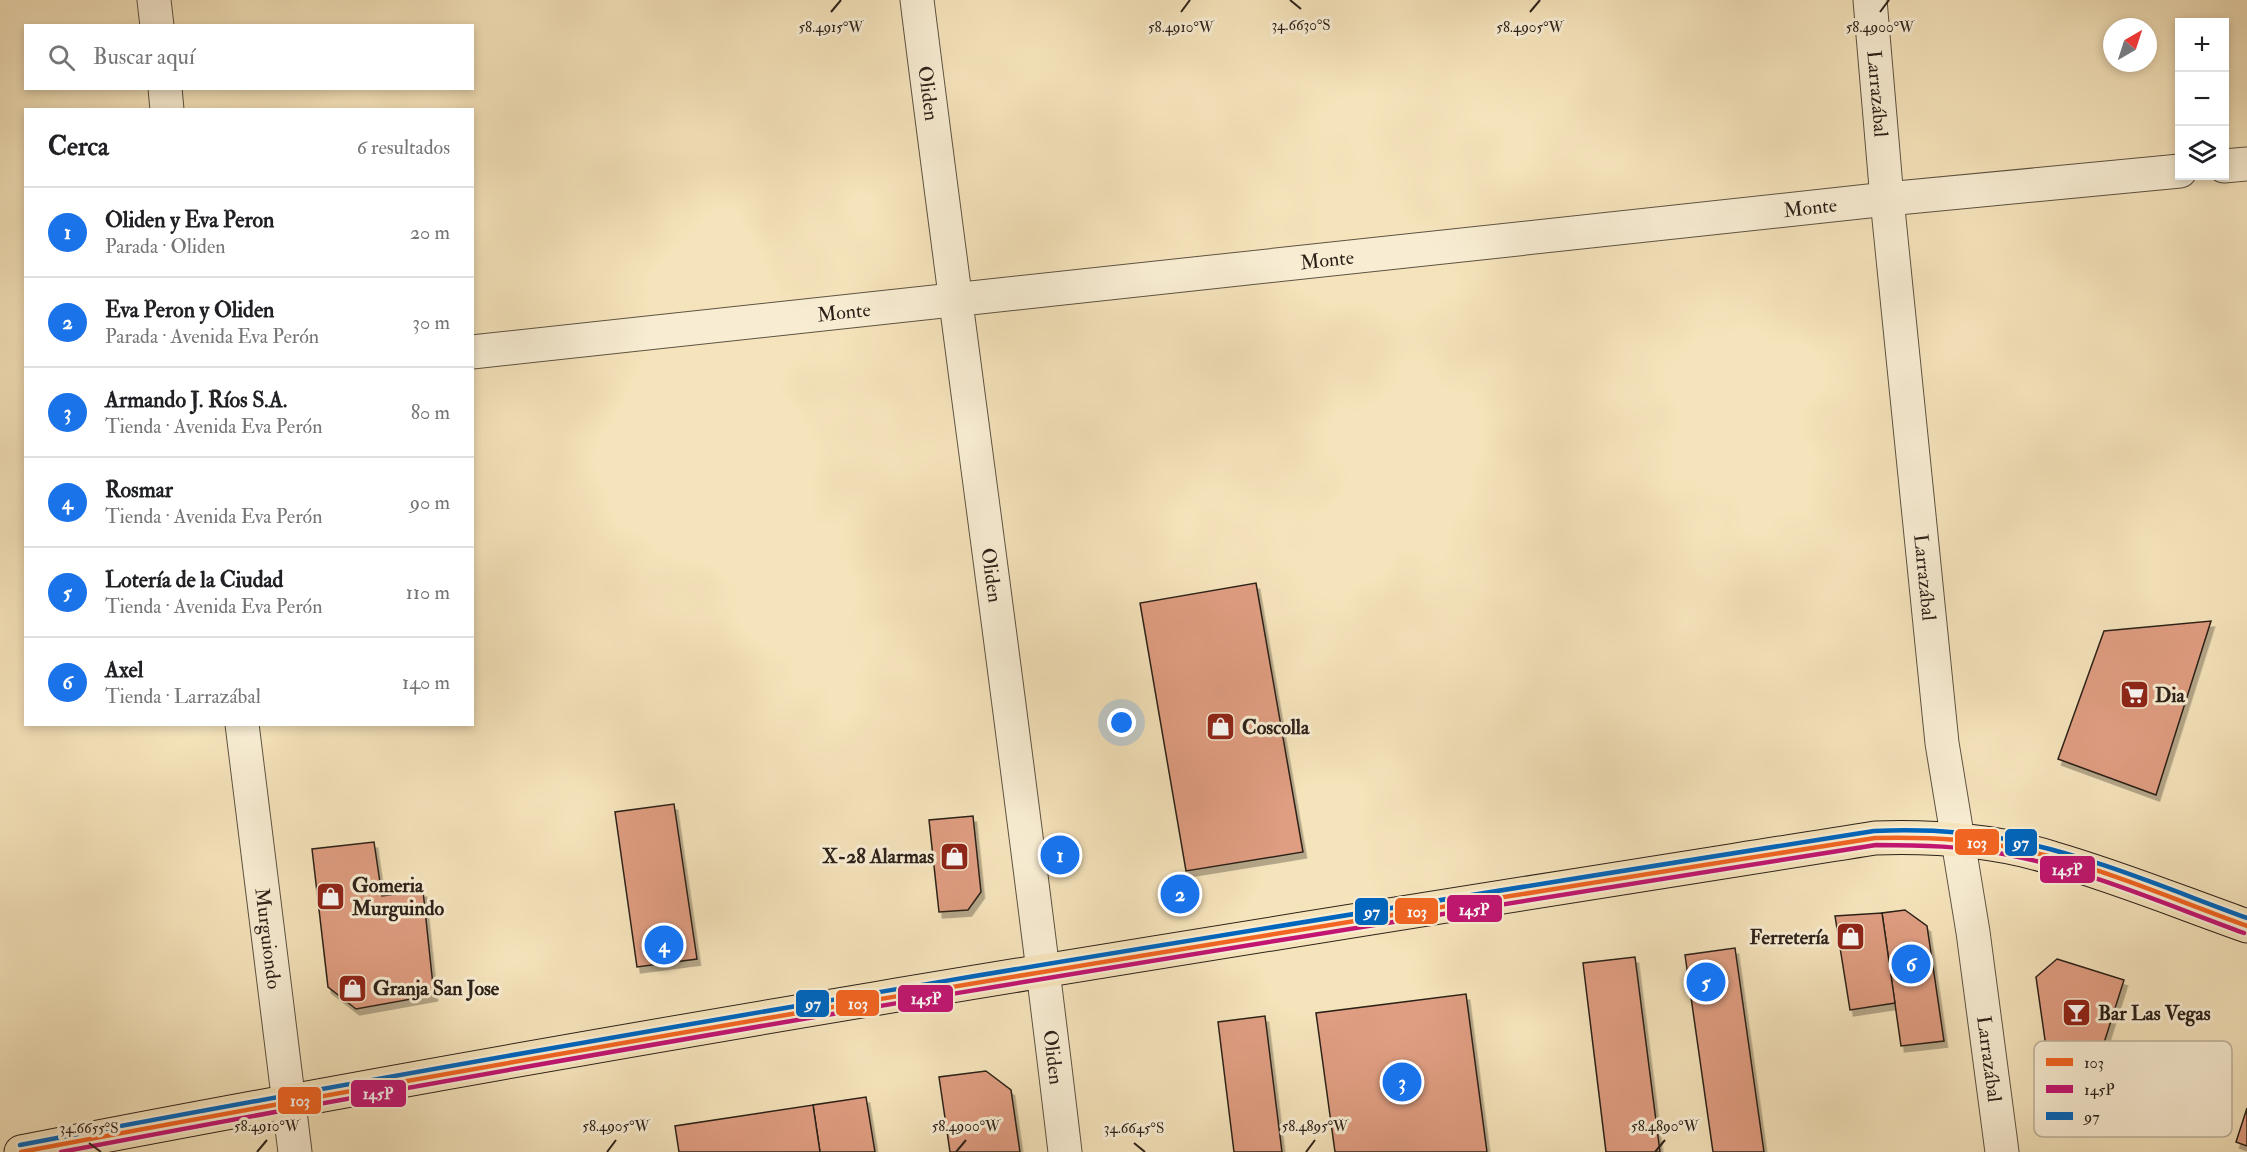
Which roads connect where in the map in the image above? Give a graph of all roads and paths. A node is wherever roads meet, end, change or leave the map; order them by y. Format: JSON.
{"nodes":[{"id":1,"x":154,"y":0,"type":"edge"},
{"id":2,"x":917,"y":0,"type":"edge"},
{"id":3,"x":1870,"y":0,"type":"edge"},
{"id":4,"x":157,"y":24,"type":"edge"},
{"id":5,"x":165,"y":90,"type":"edge"},
{"id":6,"x":167,"y":108,"type":"edge"},
{"id":7,"x":2247,"y":164,"type":"edge"},
{"id":8,"x":2229,"y":166,"type":"edge"},
{"id":9,"x":2175,"y":171,"type":"edge"},
{"id":10,"x":1887,"y":199,"type":"junction"},
{"id":11,"x":955,"y":300,"type":"junction"},
{"id":12,"x":474,"y":352,"type":"edge"},
{"id":13,"x":242,"y":726,"type":"edge"},
{"id":14,"x":1959,"y":840,"type":"junction"},
{"id":15,"x":2247,"y":926,"type":"edge"},
{"id":16,"x":1044,"y":970,"type":"junction"},
{"id":17,"x":287,"y":1100,"type":"junction"},
{"id":18,"x":21,"y":1152,"type":"edge"},
{"id":19,"x":294,"y":1152,"type":"edge"},
{"id":20,"x":1065,"y":1152,"type":"edge"},
{"id":21,"x":2002,"y":1152,"type":"edge"}],
"edges":[{"from":1,"to":4,"type":"street"},
{"from":2,"to":11,"type":"street","name":"Oliden"},
{"from":3,"to":10,"type":"street","name":"Larrazábal"},
{"from":5,"to":6,"type":"street"},
{"from":7,"to":8,"type":"street"},
{"from":9,"to":10,"type":"street","name":"Monte"},
{"from":10,"to":11,"type":"street","name":"Monte"},
{"from":10,"to":14,"type":"street","name":"Larrazábal"},
{"from":11,"to":12,"type":"street","name":"Monte"},
{"from":11,"to":16,"type":"street","name":"Oliden"},
{"from":13,"to":17,"type":"street","name":"Murguiondo"},
{"from":14,"to":15,"type":"main road"},
{"from":14,"to":16,"type":"main road"},
{"from":14,"to":21,"type":"street","name":"Larrazábal"},
{"from":16,"to":17,"type":"main road"},
{"from":16,"to":20,"type":"street","name":"Oliden"},
{"from":17,"to":18,"type":"main road"},
{"from":17,"to":19,"type":"street","name":"Murguiondo"}]}
